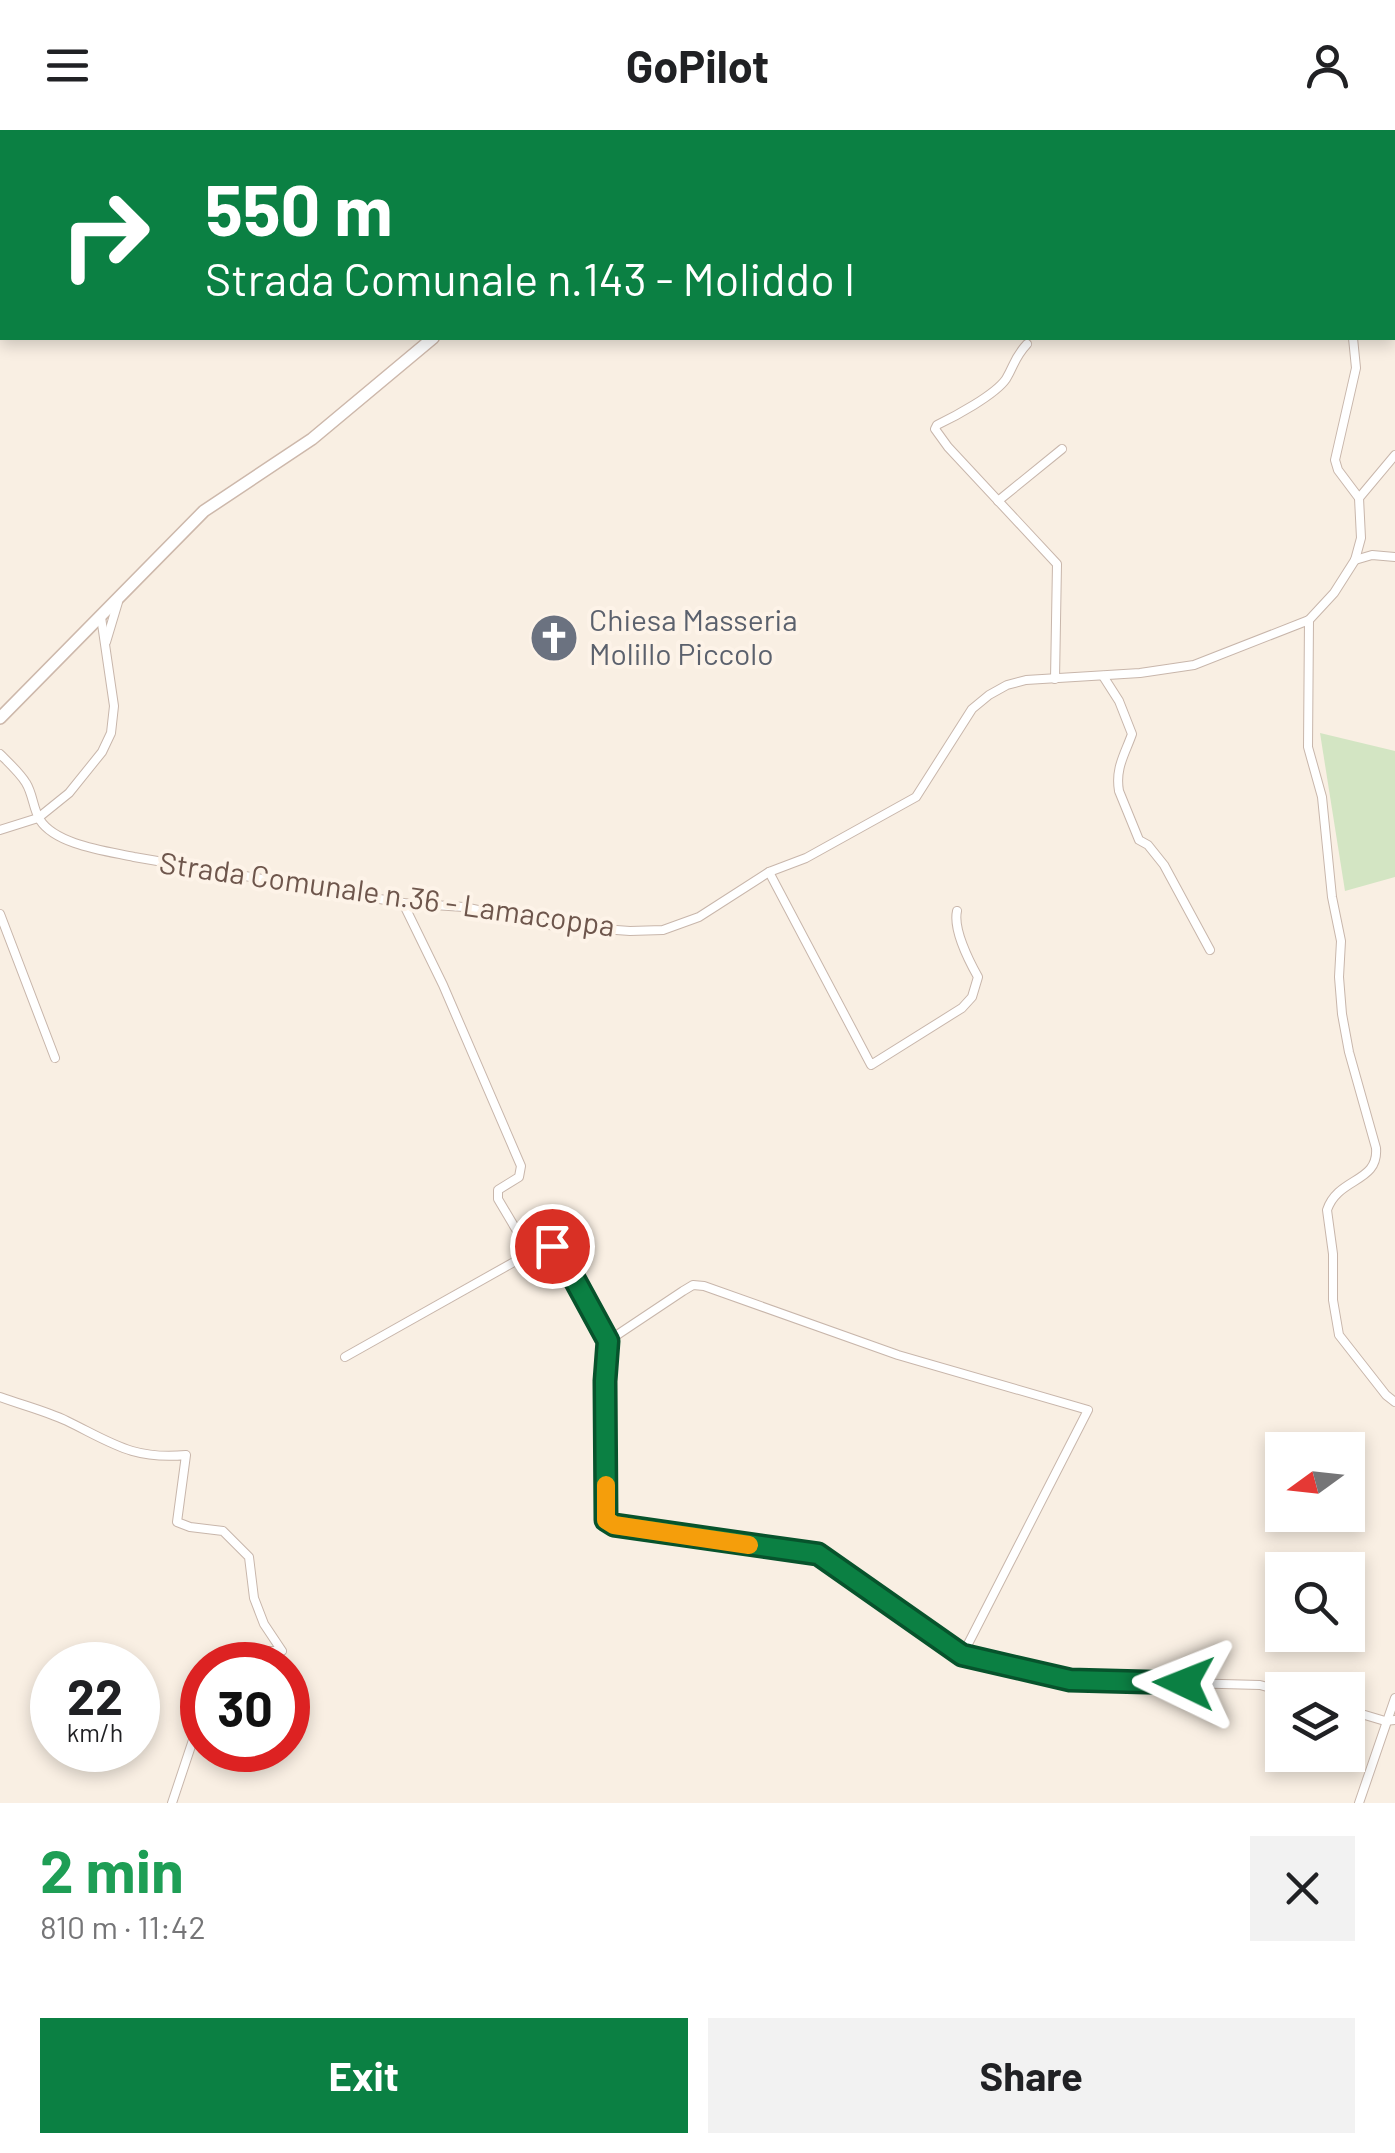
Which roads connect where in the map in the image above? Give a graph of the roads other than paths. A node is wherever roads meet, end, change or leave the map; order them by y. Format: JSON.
{"nodes":[{"id":1,"x":431,"y":340,"type":"edge"},
{"id":2,"x":1353,"y":340,"type":"edge"},
{"id":3,"x":1027,"y":344,"type":"dead end"},
{"id":4,"x":1062,"y":448,"type":"dead end"},
{"id":5,"x":1395,"y":455,"type":"edge"},
{"id":6,"x":1359,"y":498,"type":"junction"},
{"id":7,"x":998,"y":501,"type":"junction"},
{"id":8,"x":1395,"y":557,"type":"edge"},
{"id":9,"x":1355,"y":560,"type":"junction"},
{"id":10,"x":120,"y":595,"type":"junction"},
{"id":11,"x":100,"y":615,"type":"junction"},
{"id":12,"x":1309,"y":620,"type":"junction"},
{"id":13,"x":105,"y":661,"type":"junction"},
{"id":14,"x":1103,"y":676,"type":"junction"},
{"id":15,"x":1055,"y":679,"type":"junction"},
{"id":16,"x":0,"y":718,"type":"edge"},
{"id":17,"x":0,"y":754,"type":"edge"},
{"id":18,"x":38,"y":818,"type":"junction"},
{"id":19,"x":0,"y":830,"type":"edge"},
{"id":20,"x":768,"y":872,"type":"junction"},
{"id":21,"x":403,"y":903,"type":"junction"},
{"id":22,"x":957,"y":911,"type":"dead end"},
{"id":23,"x":0,"y":914,"type":"edge"},
{"id":24,"x":1210,"y":950,"type":"dead end"},
{"id":25,"x":55,"y":1058,"type":"dead end"},
{"id":26,"x":530,"y":1252,"type":"junction"},
{"id":27,"x":608,"y":1341,"type":"junction"},
{"id":28,"x":344,"y":1356,"type":"dead end"},
{"id":29,"x":0,"y":1397,"type":"edge"},
{"id":30,"x":1395,"y":1402,"type":"edge"},
{"id":31,"x":276,"y":1642,"type":"edge"},
{"id":32,"x":967,"y":1646,"type":"dead end"},
{"id":33,"x":1265,"y":1686,"type":"edge"},
{"id":34,"x":1395,"y":1698,"type":"edge"},
{"id":35,"x":1365,"y":1714,"type":"edge"},
{"id":36,"x":1390,"y":1720,"type":"edge"},
{"id":37,"x":182,"y":1772,"type":"edge"},
{"id":38,"x":172,"y":1803,"type":"edge"},
{"id":39,"x":1359,"y":1803,"type":"edge"}],
"edges":[{"from":1,"to":10,"type":"main road"},
{"from":2,"to":6,"type":"street"},
{"from":3,"to":7,"type":"street"},
{"from":4,"to":7,"type":"street"},
{"from":5,"to":6,"type":"street"},
{"from":6,"to":9,"type":"street"},
{"from":7,"to":15,"type":"street"},
{"from":8,"to":9,"type":"street"},
{"from":9,"to":12,"type":"street","name":"Strada Comunale n.36 - Lamacoppa"},
{"from":10,"to":11,"type":"main road"},
{"from":10,"to":13,"type":"street"},
{"from":11,"to":13,"type":"street"},
{"from":11,"to":16,"type":"main road"},
{"from":12,"to":14,"type":"street","name":"Strada Comunale n.36 - Lamacoppa"},
{"from":12,"to":30,"type":"street"},
{"from":13,"to":18,"type":"street"},
{"from":14,"to":15,"type":"street","name":"Strada Comunale n.36 - Lamacoppa"},
{"from":14,"to":24,"type":"street"},
{"from":15,"to":20,"type":"street","name":"Strada Comunale n.36 - Lamacoppa"},
{"from":17,"to":18,"type":"street"},
{"from":18,"to":19,"type":"street"},
{"from":18,"to":21,"type":"street","name":"Strada Comunale n.36 - Lamacoppa"},
{"from":20,"to":21,"type":"street","name":"Strada Comunale n.36 - Lamacoppa"},
{"from":20,"to":22,"type":"street"},
{"from":21,"to":26,"type":"street"},
{"from":23,"to":25,"type":"street"},
{"from":26,"to":27,"type":"street"},
{"from":26,"to":28,"type":"street"},
{"from":27,"to":32,"type":"street"},
{"from":27,"to":33,"type":"street"},
{"from":29,"to":31,"type":"street"},
{"from":34,"to":36,"type":"street"},
{"from":35,"to":36,"type":"street"},
{"from":36,"to":39,"type":"street"},
{"from":37,"to":38,"type":"street"}]}
